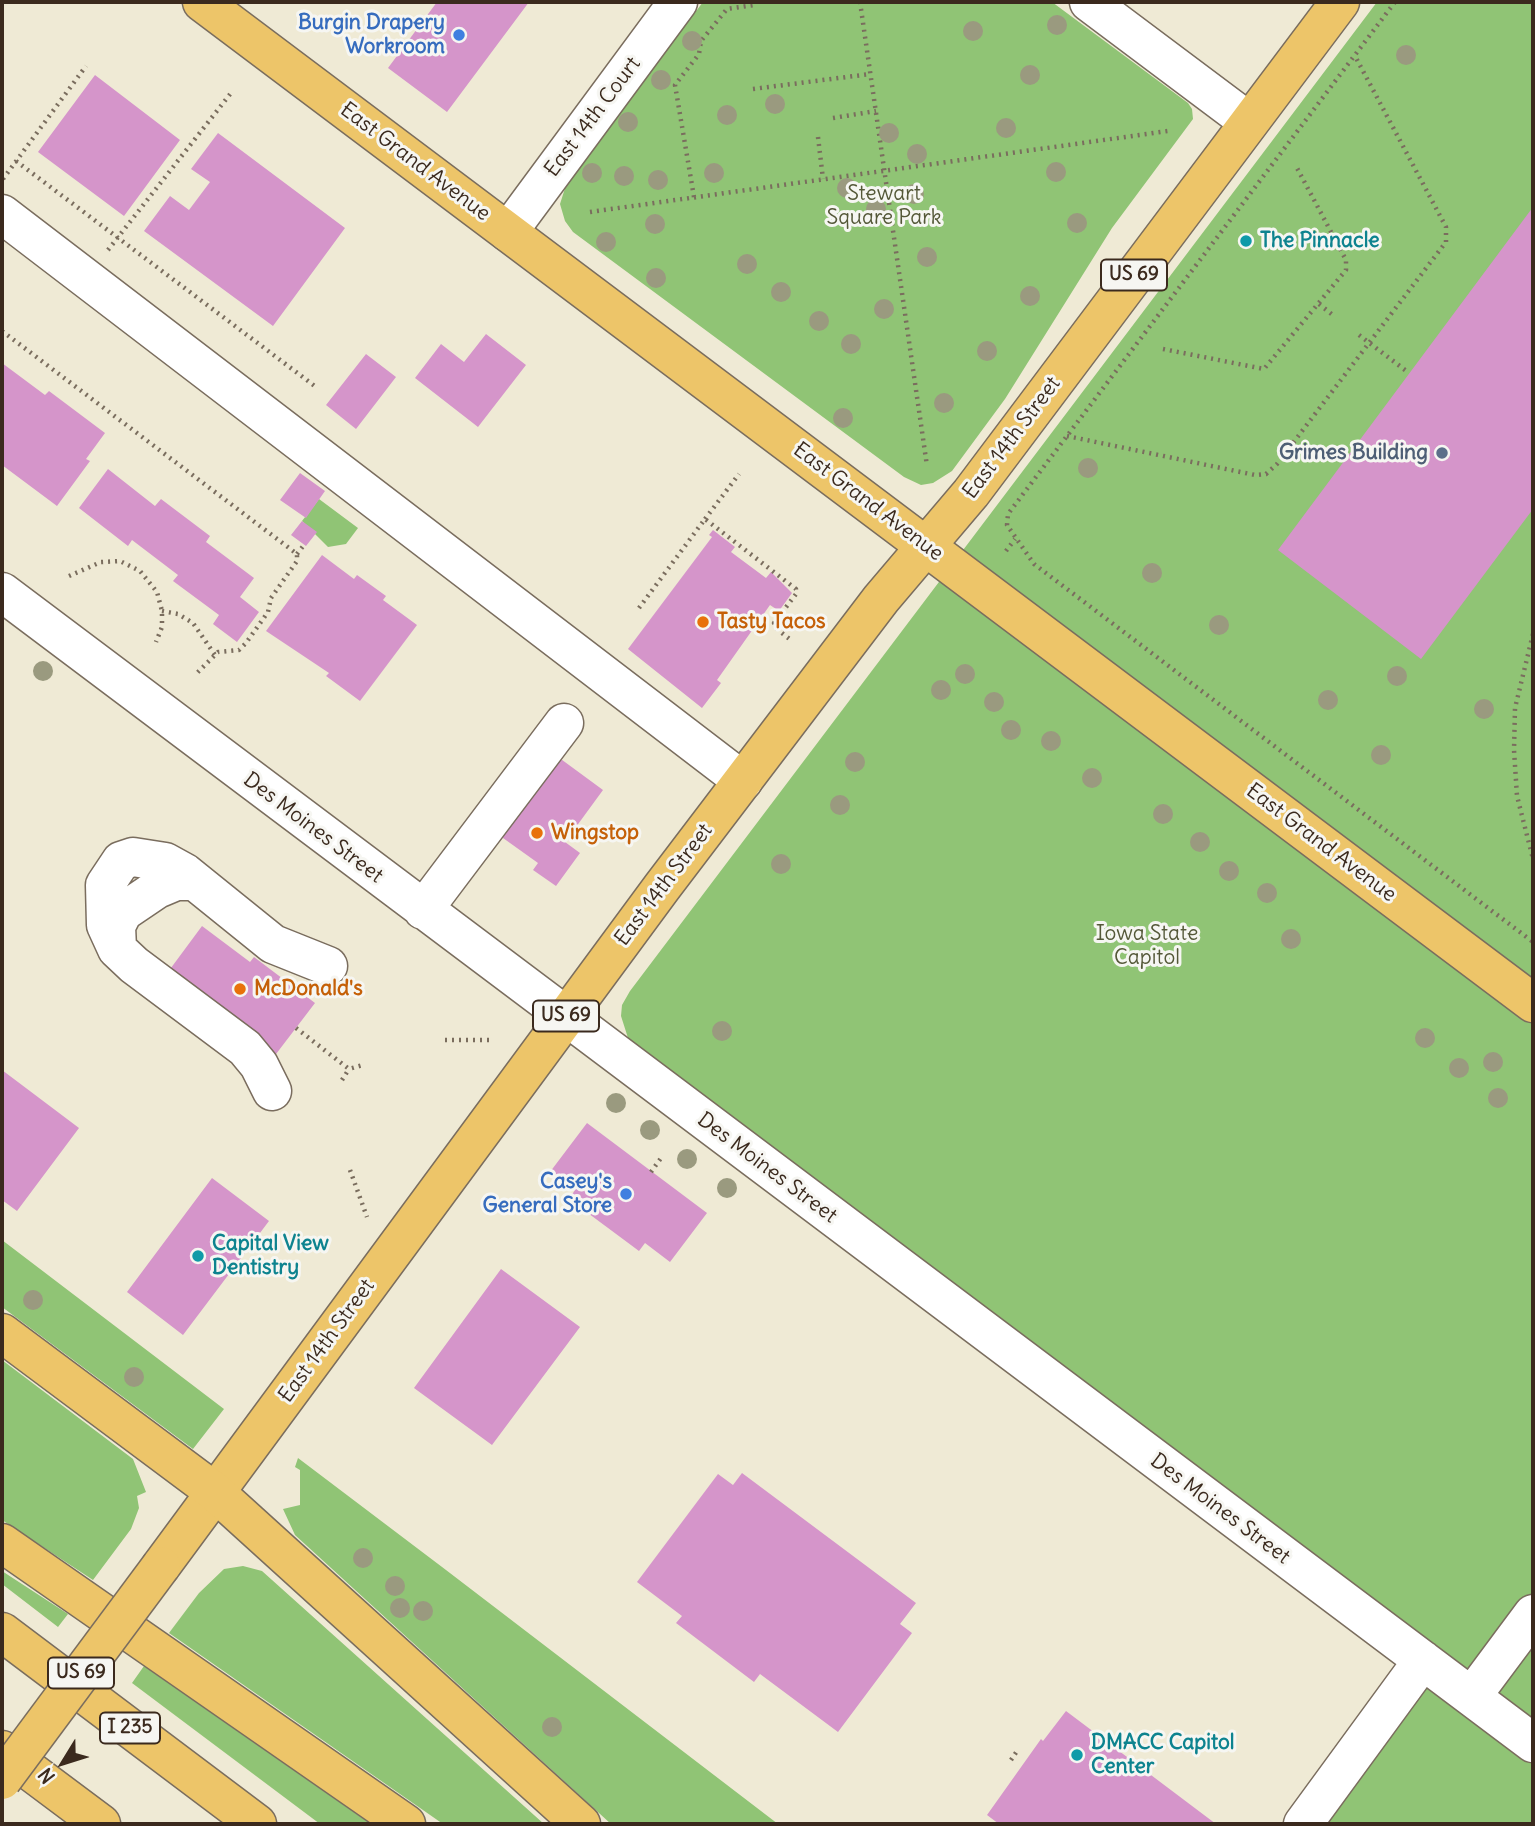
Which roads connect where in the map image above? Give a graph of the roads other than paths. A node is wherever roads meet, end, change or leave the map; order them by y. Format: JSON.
{"nodes":[{"id":1,"x":202,"y":2,"type":"edge"},
{"id":2,"x":1088,"y":2,"type":"edge"},
{"id":3,"x":1340,"y":2,"type":"edge"},
{"id":4,"x":663,"y":7,"type":"edge"},
{"id":5,"x":1249,"y":122,"type":"junction"},
{"id":6,"x":2,"y":196,"type":"edge"},
{"id":7,"x":508,"y":232,"type":"junction"},
{"id":8,"x":926,"y":547,"type":"junction"},
{"id":9,"x":2,"y":592,"type":"edge"},
{"id":10,"x":564,"y":723,"type":"dead end"},
{"id":11,"x":743,"y":781,"type":"junction"},
{"id":12,"x":423,"y":911,"type":"junction"},
{"id":13,"x":328,"y":965,"type":"dead end"},
{"id":14,"x":1533,"y":1003,"type":"edge"},
{"id":15,"x":565,"y":1017,"type":"junction"},
{"id":16,"x":272,"y":1091,"type":"dead end"},
{"id":17,"x":2,"y":1334,"type":"edge"},
{"id":18,"x":215,"y":1492,"type":"junction"},
{"id":19,"x":2,"y":1543,"type":"edge"},
{"id":20,"x":1533,"y":1614,"type":"edge"},
{"id":21,"x":2,"y":1632,"type":"edge"},
{"id":22,"x":1423,"y":1660,"type":"junction"},
{"id":23,"x":1472,"y":1696,"type":"junction"},
{"id":24,"x":1533,"y":1743,"type":"edge"},
{"id":25,"x":2,"y":1750,"type":"edge"},
{"id":26,"x":2,"y":1780,"type":"edge"},
{"id":27,"x":101,"y":1824,"type":"edge"},
{"id":28,"x":257,"y":1824,"type":"edge"},
{"id":29,"x":406,"y":1824,"type":"edge"},
{"id":30,"x":581,"y":1824,"type":"edge"},
{"id":31,"x":1303,"y":1824,"type":"edge"}],
"edges":[{"from":1,"to":7,"type":"main road","name":"East Grand Avenue"},
{"from":2,"to":5,"type":"street"},
{"from":3,"to":5,"type":"main road","name":"East 14th Street","number":"US 69"},
{"from":4,"to":7,"type":"street","name":"East 14th Court"},
{"from":5,"to":8,"type":"main road","name":"East 14th Street","number":"US 69"},
{"from":6,"to":11,"type":"street"},
{"from":7,"to":8,"type":"main road","name":"East Grand Avenue"},
{"from":8,"to":11,"type":"main road","name":"East 14th Street","number":"US 69"},
{"from":8,"to":14,"type":"main road","name":"East Grand Avenue"},
{"from":9,"to":12,"type":"street","name":"Des Moines Street"},
{"from":10,"to":12,"type":"street"},
{"from":11,"to":15,"type":"main road","name":"East 14th Street","number":"US 69"},
{"from":12,"to":15,"type":"street","name":"Des Moines Street"},
{"from":13,"to":16,"type":"street"},
{"from":15,"to":18,"type":"main road","name":"East 14th Street","number":"US 69"},
{"from":15,"to":22,"type":"street","name":"Des Moines Street"},
{"from":17,"to":18,"type":"main road"},
{"from":18,"to":26,"type":"main road","name":"East 14th Street","number":"US 69","bridge":true},
{"from":18,"to":30,"type":"main road"},
{"from":19,"to":29,"type":"main road"},
{"from":20,"to":23,"type":"street"},
{"from":21,"to":28,"type":"main road","number":"I 235"},
{"from":22,"to":23,"type":"street","name":"Des Moines Street"},
{"from":22,"to":31,"type":"street"},
{"from":23,"to":24,"type":"street","name":"Des Moines Street"},
{"from":25,"to":27,"type":"main road"}]}
